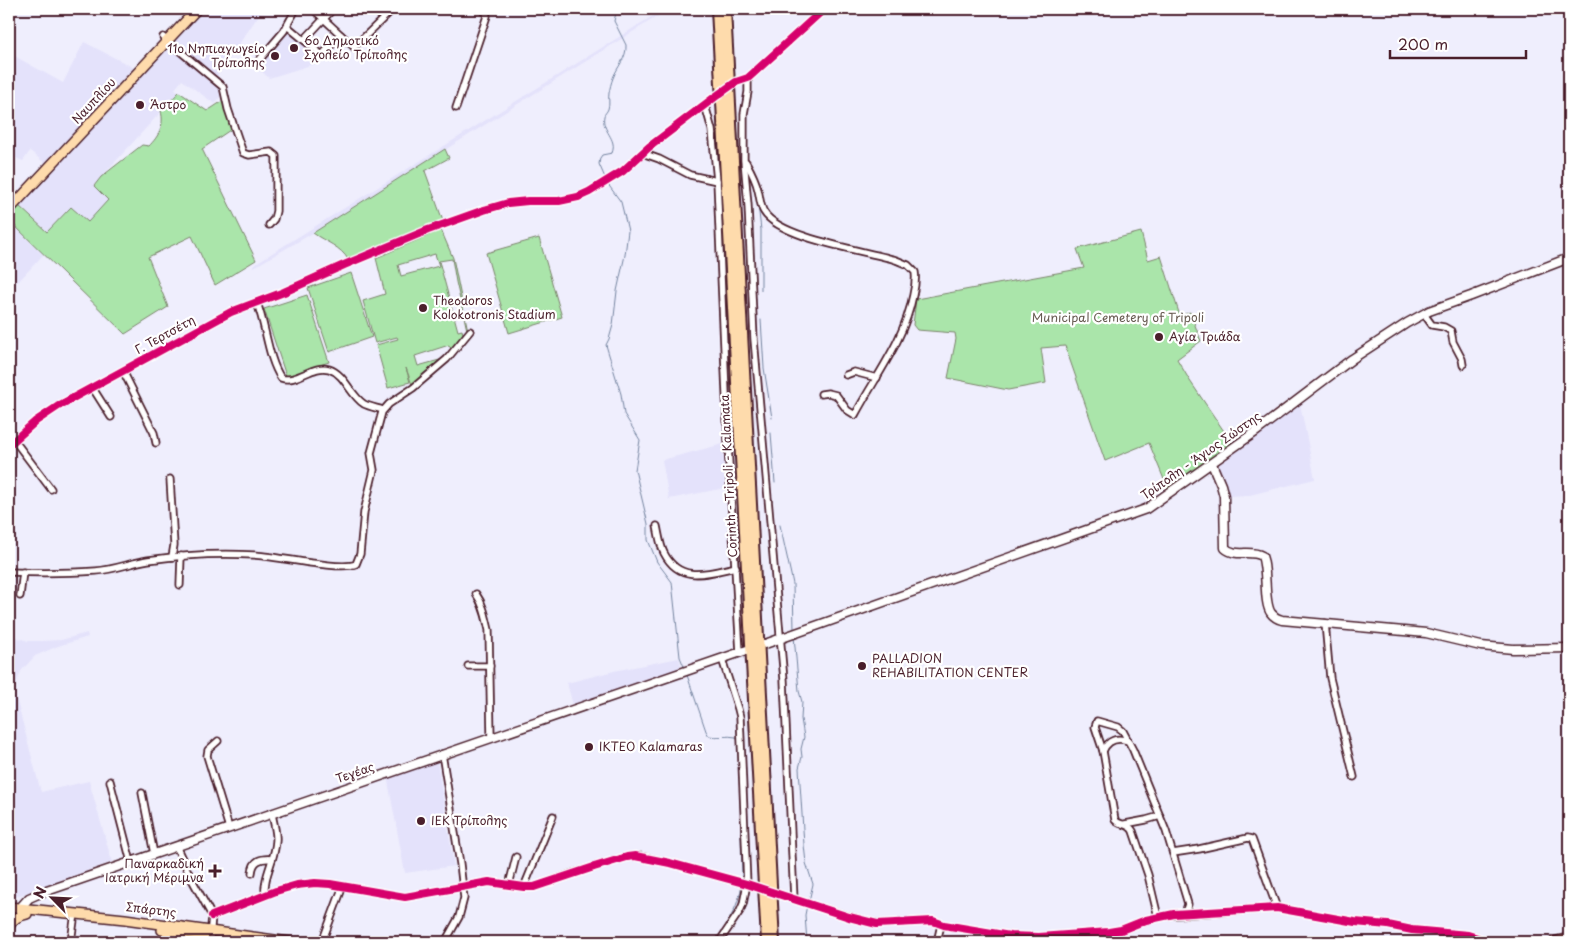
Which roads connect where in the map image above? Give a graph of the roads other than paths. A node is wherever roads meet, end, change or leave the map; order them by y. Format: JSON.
{"nodes":[{"id":1,"x":190,"y":9,"type":"edge"},
{"id":2,"x":197,"y":9,"type":"edge"},
{"id":3,"x":296,"y":9,"type":"edge"},
{"id":4,"x":313,"y":9,"type":"edge"},
{"id":5,"x":334,"y":9,"type":"edge"},
{"id":6,"x":393,"y":9,"type":"edge"},
{"id":7,"x":480,"y":9,"type":"edge"},
{"id":8,"x":717,"y":9,"type":"edge"},
{"id":9,"x":725,"y":9,"type":"edge"},
{"id":10,"x":824,"y":9,"type":"edge"},
{"id":11,"x":325,"y":18,"type":"junction"},
{"id":12,"x":288,"y":26,"type":"junction"},
{"id":13,"x":341,"y":35,"type":"junction"},
{"id":14,"x":165,"y":39,"type":"junction"},
{"id":15,"x":304,"y":40,"type":"junction"},
{"id":16,"x":260,"y":58,"type":"dead end"},
{"id":17,"x":748,"y":78,"type":"junction"},
{"id":18,"x":736,"y":82,"type":"dead end"},
{"id":19,"x":715,"y":97,"type":"dead end"},
{"id":20,"x":705,"y":105,"type":"junction"},
{"id":21,"x":456,"y":108,"type":"dead end"},
{"id":22,"x":642,"y":153,"type":"junction"},
{"id":23,"x":744,"y":160,"type":"junction"},
{"id":24,"x":717,"y":181,"type":"junction"},
{"id":25,"x":9,"y":203,"type":"edge"},
{"id":26,"x":9,"y":210,"type":"edge"},
{"id":27,"x":269,"y":225,"type":"dead end"},
{"id":28,"x":1569,"y":258,"type":"edge"},
{"id":29,"x":257,"y":303,"type":"junction"},
{"id":30,"x":1424,"y":314,"type":"junction"},
{"id":31,"x":470,"y":331,"type":"dead end"},
{"id":32,"x":1463,"y":365,"type":"dead end"},
{"id":33,"x":123,"y":371,"type":"junction"},
{"id":34,"x":846,"y":375,"type":"dead end"},
{"id":35,"x":877,"y":378,"type":"junction"},
{"id":36,"x":92,"y":387,"type":"junction"},
{"id":37,"x":821,"y":394,"type":"dead end"},
{"id":38,"x":383,"y":410,"type":"junction"},
{"id":39,"x":111,"y":417,"type":"dead end"},
{"id":40,"x":14,"y":440,"type":"junction"},
{"id":41,"x":156,"y":443,"type":"dead end"},
{"id":42,"x":9,"y":445,"type":"edge"},
{"id":43,"x":1212,"y":464,"type":"junction"},
{"id":44,"x":170,"y":479,"type":"dead end"},
{"id":45,"x":51,"y":489,"type":"dead end"},
{"id":46,"x":657,"y":526,"type":"dead end"},
{"id":47,"x":181,"y":556,"type":"junction"},
{"id":48,"x":172,"y":557,"type":"junction"},
{"id":49,"x":736,"y":567,"type":"junction"},
{"id":50,"x":9,"y":572,"type":"edge"},
{"id":51,"x":23,"y":572,"type":"junction"},
{"id":52,"x":180,"y":585,"type":"dead end"},
{"id":53,"x":476,"y":594,"type":"dead end"},
{"id":54,"x":20,"y":596,"type":"dead end"},
{"id":55,"x":1325,"y":623,"type":"junction"},
{"id":56,"x":780,"y":639,"type":"junction"},
{"id":57,"x":765,"y":644,"type":"dead end"},
{"id":58,"x":1569,"y":648,"type":"edge"},
{"id":59,"x":744,"y":651,"type":"joint"},
{"id":60,"x":722,"y":659,"type":"junction"},
{"id":61,"x":468,"y":666,"type":"dead end"},
{"id":62,"x":490,"y":666,"type":"junction"},
{"id":63,"x":491,"y":738,"type":"junction"},
{"id":64,"x":218,"y":741,"type":"dead end"},
{"id":65,"x":1128,"y":741,"type":"junction"},
{"id":66,"x":1103,"y":751,"type":"junction"},
{"id":67,"x":442,"y":754,"type":"junction"},
{"id":68,"x":1354,"y":776,"type":"dead end"},
{"id":69,"x":110,"y":780,"type":"dead end"},
{"id":70,"x":142,"y":793,"type":"dead end"},
{"id":71,"x":272,"y":813,"type":"junction"},
{"id":72,"x":553,"y":816,"type":"dead end"},
{"id":73,"x":1160,"y":816,"type":"junction"},
{"id":74,"x":1125,"y":824,"type":"junction"},
{"id":75,"x":229,"y":828,"type":"junction"},
{"id":76,"x":176,"y":846,"type":"junction"},
{"id":77,"x":1173,"y":853,"type":"junction"},
{"id":78,"x":154,"y":854,"type":"junction"},
{"id":79,"x":516,"y":857,"type":"dead end"},
{"id":80,"x":272,"y":860,"type":"junction"},
{"id":81,"x":131,"y":862,"type":"junction"},
{"id":82,"x":252,"y":873,"type":"dead end"},
{"id":83,"x":745,"y":884,"type":"junction"},
{"id":84,"x":509,"y":885,"type":"junction"},
{"id":85,"x":342,"y":886,"type":"junction"},
{"id":86,"x":524,"y":887,"type":"junction"},
{"id":87,"x":463,"y":888,"type":"junction"},
{"id":88,"x":759,"y":888,"type":"dead end"},
{"id":89,"x":38,"y":894,"type":"junction"},
{"id":90,"x":265,"y":895,"type":"junction"},
{"id":91,"x":780,"y":895,"type":"dead end"},
{"id":92,"x":794,"y":899,"type":"junction"},
{"id":93,"x":9,"y":907,"type":"edge"},
{"id":94,"x":20,"y":908,"type":"junction"},
{"id":95,"x":1277,"y":908,"type":"junction"},
{"id":96,"x":40,"y":910,"type":"junction"},
{"id":97,"x":9,"y":913,"type":"edge"},
{"id":98,"x":1185,"y":913,"type":"junction"},
{"id":99,"x":27,"y":914,"type":"junction"},
{"id":100,"x":74,"y":916,"type":"junction"},
{"id":101,"x":212,"y":916,"type":"junction"},
{"id":102,"x":1158,"y":917,"type":"junction"},
{"id":103,"x":774,"y":918,"type":"junction"},
{"id":104,"x":944,"y":925,"type":"junction"},
{"id":105,"x":9,"y":926,"type":"edge"},
{"id":106,"x":9,"y":937,"type":"edge"},
{"id":107,"x":209,"y":937,"type":"edge"},
{"id":108,"x":1569,"y":938,"type":"edge"},
{"id":109,"x":12,"y":942,"type":"edge"},
{"id":110,"x":71,"y":942,"type":"edge"},
{"id":111,"x":244,"y":942,"type":"edge"},
{"id":112,"x":289,"y":942,"type":"edge"},
{"id":113,"x":322,"y":942,"type":"edge"},
{"id":114,"x":445,"y":942,"type":"edge"},
{"id":115,"x":719,"y":942,"type":"edge"},
{"id":116,"x":766,"y":942,"type":"edge"},
{"id":117,"x":774,"y":942,"type":"edge"},
{"id":118,"x":779,"y":942,"type":"edge"},
{"id":119,"x":937,"y":942,"type":"edge"},
{"id":120,"x":1490,"y":942,"type":"edge"},
{"id":121,"x":1554,"y":942,"type":"edge"}],
"edges":[{"from":1,"to":14,"type":"main road","name":"Ναυπλίου"},
{"from":2,"to":14,"type":"main road","name":"Ναυπλίου"},
{"from":3,"to":12,"type":"street"},
{"from":4,"to":11,"type":"street"},
{"from":5,"to":11,"type":"street"},
{"from":6,"to":13,"type":"street"},
{"from":7,"to":21,"type":"street"},
{"from":8,"to":116,"type":"highway","name":"Corinth - Tripoli - Kalamata"},
{"from":9,"to":103,"type":"highway","name":"Corinth - Tripoli - Kalamata"},
{"from":10,"to":17,"type":"street"},
{"from":11,"to":13,"type":"street"},
{"from":11,"to":15,"type":"street"},
{"from":12,"to":15,"type":"street"},
{"from":12,"to":16,"type":"street"},
{"from":13,"to":15,"type":"street"},
{"from":14,"to":25,"type":"main road","name":"Ναυπλίου"},
{"from":14,"to":26,"type":"main road","name":"Ναυπλίου"},
{"from":14,"to":27,"type":"street"},
{"from":17,"to":18,"type":"street"},
{"from":17,"to":23,"type":"street"},
{"from":19,"to":20,"type":"street","name":"Γ. Τερτσέτη"},
{"from":20,"to":22,"type":"street","name":"Γ. Τερτσέτη"},
{"from":20,"to":24,"type":"street"},
{"from":22,"to":24,"type":"street"},
{"from":22,"to":29,"type":"street","name":"Γ. Τερτσέτη"},
{"from":23,"to":35,"type":"street"},
{"from":23,"to":56,"type":"street"},
{"from":24,"to":49,"type":"street"},
{"from":28,"to":30,"type":"main road","name":"Τρίπολη - Άγιος Σώστης"},
{"from":29,"to":33,"type":"street","name":"Γ. Τερτσέτη"},
{"from":29,"to":38,"type":"street"},
{"from":30,"to":32,"type":"street"},
{"from":30,"to":43,"type":"main road","name":"Τρίπολη - Άγιος Σώστης"},
{"from":31,"to":38,"type":"street"},
{"from":33,"to":36,"type":"street","name":"Γ. Τερτσέτη"},
{"from":33,"to":41,"type":"street"},
{"from":34,"to":35,"type":"street"},
{"from":35,"to":37,"type":"street"},
{"from":36,"to":39,"type":"street"},
{"from":36,"to":40,"type":"street","name":"Γ. Τερτσέτη"},
{"from":38,"to":47,"type":"street"},
{"from":40,"to":42,"type":"street","name":"Γ. Τερτσέτη"},
{"from":40,"to":45,"type":"street"},
{"from":43,"to":55,"type":"main road"},
{"from":43,"to":56,"type":"main road","name":"Τρίπολη - Άγιος Σώστης"},
{"from":44,"to":48,"type":"street"},
{"from":46,"to":49,"type":"street"},
{"from":47,"to":48,"type":"street"},
{"from":47,"to":52,"type":"street"},
{"from":48,"to":51,"type":"street"},
{"from":49,"to":59,"type":"street"},
{"from":50,"to":51,"type":"street"},
{"from":51,"to":54,"type":"street"},
{"from":53,"to":62,"type":"street"},
{"from":55,"to":58,"type":"main road"},
{"from":55,"to":68,"type":"street"},
{"from":56,"to":57,"type":"main road","name":"Τρίπολη - Άγιος Σώστης"},
{"from":56,"to":92,"type":"street"},
{"from":59,"to":60,"type":"main road"},
{"from":60,"to":63,"type":"main road","name":"Τεγέας"},
{"from":60,"to":83,"type":"street"},
{"from":61,"to":62,"type":"street"},
{"from":62,"to":63,"type":"street"},
{"from":63,"to":67,"type":"main road","name":"Τεγέας"},
{"from":64,"to":75,"type":"street"},
{"from":65,"to":66,"type":"street"},
{"from":65,"to":66,"type":"street"},
{"from":65,"to":73,"type":"street"},
{"from":66,"to":74,"type":"street"},
{"from":67,"to":71,"type":"main road","name":"Τεγέας"},
{"from":67,"to":87,"type":"street"},
{"from":69,"to":81,"type":"street"},
{"from":70,"to":78,"type":"street"},
{"from":71,"to":75,"type":"main road","name":"Τεγέας"},
{"from":71,"to":80,"type":"street"},
{"from":72,"to":86,"type":"street"},
{"from":73,"to":74,"type":"street"},
{"from":73,"to":77,"type":"street"},
{"from":74,"to":102,"type":"street"},
{"from":75,"to":76,"type":"main road","name":"Τεγέας"},
{"from":76,"to":78,"type":"main road","name":"Τεγέας"},
{"from":76,"to":101,"type":"street"},
{"from":77,"to":95,"type":"street"},
{"from":77,"to":98,"type":"street"},
{"from":78,"to":81,"type":"main road","name":"Τεγέας"},
{"from":79,"to":84,"type":"street"},
{"from":80,"to":82,"type":"street"},
{"from":80,"to":90,"type":"street"},
{"from":81,"to":89,"type":"main road","name":"Τεγέας"},
{"from":83,"to":86,"type":"street"},
{"from":83,"to":88,"type":"street"},
{"from":83,"to":115,"type":"street"},
{"from":84,"to":86,"type":"street"},
{"from":84,"to":87,"type":"street"},
{"from":85,"to":87,"type":"street"},
{"from":85,"to":90,"type":"street"},
{"from":85,"to":113,"type":"street"},
{"from":87,"to":114,"type":"street"},
{"from":89,"to":94,"type":"main road","name":"Τεγέας"},
{"from":89,"to":96,"type":"main road"},
{"from":90,"to":101,"type":"street"},
{"from":91,"to":92,"type":"street"},
{"from":92,"to":104,"type":"street"},
{"from":93,"to":94,"type":"main road","name":"Σπάρτης"},
{"from":94,"to":96,"type":"main road","name":"Σπάρτης"},
{"from":95,"to":98,"type":"street"},
{"from":95,"to":120,"type":"street"},
{"from":96,"to":100,"type":"main road","name":"Σπάρτης"},
{"from":97,"to":99,"type":"main road","name":"Σπάρτης"},
{"from":98,"to":102,"type":"street"},
{"from":99,"to":100,"type":"main road","name":"Σπάρτης"},
{"from":99,"to":105,"type":"main road"},
{"from":100,"to":107,"type":"main road","name":"Σπάρτης"},
{"from":100,"to":110,"type":"street"},
{"from":101,"to":107,"type":"street"},
{"from":102,"to":104,"type":"street"},
{"from":103,"to":117,"type":"highway","name":"Corinth - Tripoli - Kalamata"},
{"from":103,"to":118,"type":"highway"},
{"from":104,"to":119,"type":"street"},
{"from":106,"to":109,"type":"main road"},
{"from":107,"to":111,"type":"main road","name":"Σπάρτης"},
{"from":107,"to":112,"type":"main road","name":"Σπάρτης"},
{"from":108,"to":121,"type":"main road"}]}
